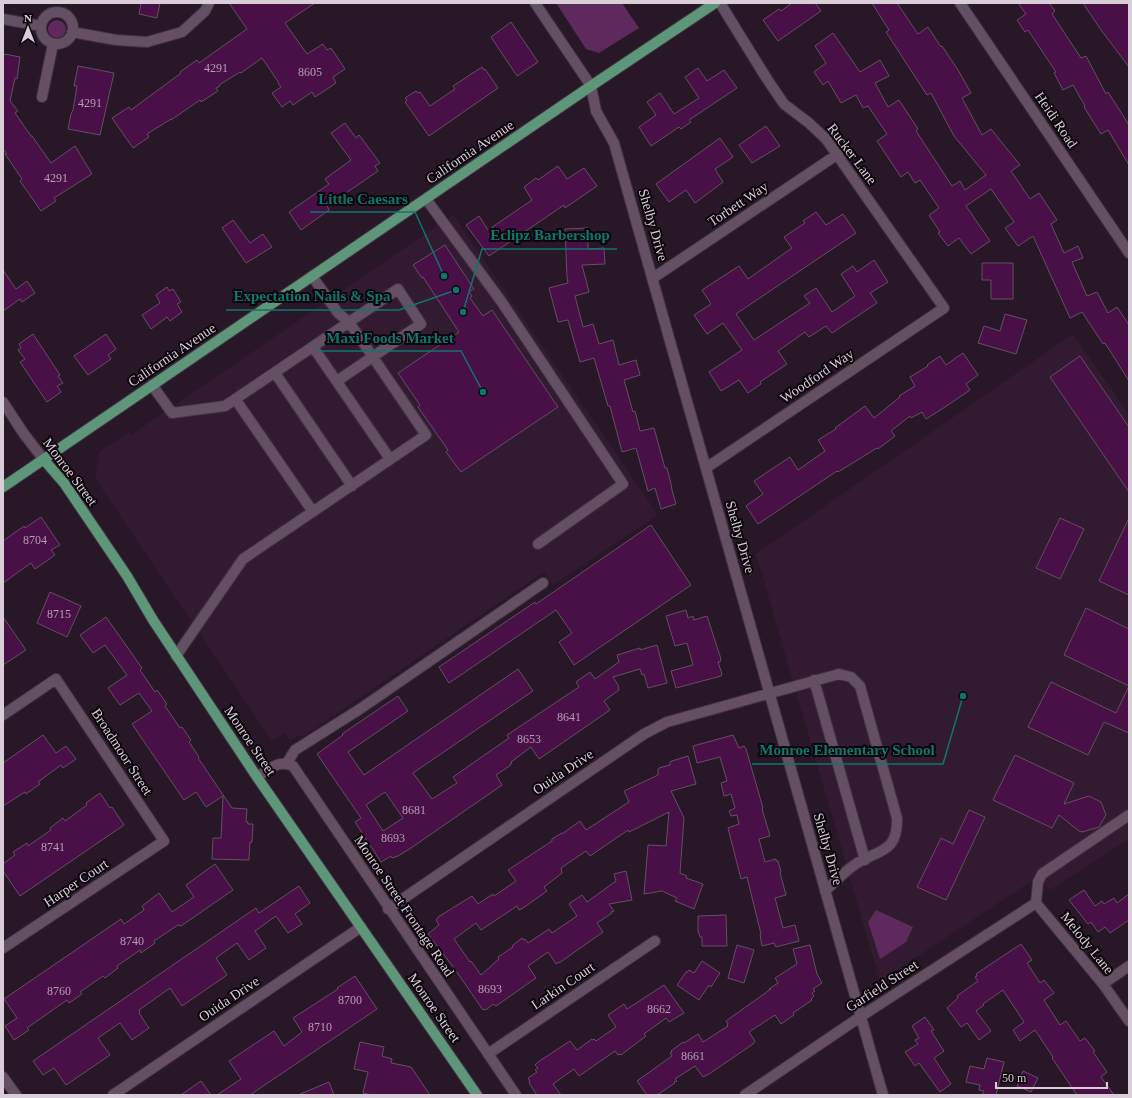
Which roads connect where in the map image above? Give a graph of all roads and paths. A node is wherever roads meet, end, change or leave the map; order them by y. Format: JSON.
{"nodes":[{"id":1,"x":209,"y":3,"type":"edge"},
{"id":2,"x":535,"y":3,"type":"edge"},
{"id":3,"x":715,"y":3,"type":"edge"},
{"id":4,"x":720,"y":3,"type":"edge"},
{"id":5,"x":960,"y":3,"type":"edge"},
{"id":6,"x":60,"y":8,"type":"edge"},
{"id":7,"x":3,"y":19,"type":"edge"},
{"id":8,"x":41,"y":26,"type":"junction"},
{"id":9,"x":72,"y":32,"type":"junction"},
{"id":10,"x":53,"y":44,"type":"junction"},
{"id":11,"x":591,"y":86,"type":"junction"},
{"id":12,"x":42,"y":97,"type":"dead end"},
{"id":13,"x":838,"y":154,"type":"junction"},
{"id":14,"x":426,"y":199,"type":"junction"},
{"id":15,"x":1129,"y":253,"type":"edge"},
{"id":16,"x":312,"y":276,"type":"junction"},
{"id":17,"x":653,"y":278,"type":"junction"},
{"id":18,"x":944,"y":308,"type":"joint"},
{"id":19,"x":349,"y":322,"type":"junction"},
{"id":20,"x":313,"y":347,"type":"junction"},
{"id":21,"x":373,"y":357,"type":"junction"},
{"id":22,"x":275,"y":373,"type":"junction"},
{"id":23,"x":337,"y":381,"type":"junction"},
{"id":24,"x":152,"y":385,"type":"junction"},
{"id":25,"x":236,"y":400,"type":"junction"},
{"id":26,"x":3,"y":402,"type":"edge"},
{"id":27,"x":44,"y":460,"type":"junction"},
{"id":28,"x":390,"y":460,"type":"junction"},
{"id":29,"x":706,"y":468,"type":"junction"},
{"id":30,"x":352,"y":486,"type":"junction"},
{"id":31,"x":3,"y":487,"type":"edge"},
{"id":32,"x":313,"y":512,"type":"junction"},
{"id":33,"x":538,"y":544,"type":"dead end"},
{"id":34,"x":543,"y":583,"type":"dead end"},
{"id":35,"x":176,"y":656,"type":"junction"},
{"id":36,"x":814,"y":680,"type":"junction"},
{"id":37,"x":770,"y":693,"type":"junction"},
{"id":38,"x":3,"y":714,"type":"edge"},
{"id":39,"x":287,"y":763,"type":"junction"},
{"id":40,"x":257,"y":777,"type":"junction"},
{"id":41,"x":1129,"y":815,"type":"edge"},
{"id":42,"x":164,"y":841,"type":"joint"},
{"id":43,"x":865,"y":860,"type":"junction"},
{"id":44,"x":825,"y":891,"type":"junction"},
{"id":45,"x":1036,"y":903,"type":"junction"},
{"id":46,"x":388,"y":909,"type":"junction"},
{"id":47,"x":361,"y":927,"type":"junction"},
{"id":48,"x":655,"y":941,"type":"dead end"},
{"id":49,"x":3,"y":948,"type":"edge"},
{"id":50,"x":1129,"y":966,"type":"edge"},
{"id":51,"x":1102,"y":984,"type":"junction"},
{"id":52,"x":860,"y":1017,"type":"junction"},
{"id":53,"x":1129,"y":1022,"type":"edge"},
{"id":54,"x":488,"y":1054,"type":"junction"},
{"id":55,"x":3,"y":1077,"type":"edge"},
{"id":56,"x":16,"y":1095,"type":"edge"},
{"id":57,"x":113,"y":1095,"type":"edge"},
{"id":58,"x":477,"y":1095,"type":"edge"},
{"id":59,"x":516,"y":1095,"type":"edge"},
{"id":60,"x":745,"y":1095,"type":"edge"},
{"id":61,"x":883,"y":1095,"type":"edge"}],
"edges":[{"from":1,"to":9,"type":"street"},
{"from":2,"to":11,"type":"street","name":"Shelby Drive"},
{"from":3,"to":11,"type":"main road","name":"California Avenue"},
{"from":4,"to":13,"type":"street","name":"Rucker Lane"},
{"from":5,"to":15,"type":"street","name":"Heidi Road"},
{"from":6,"to":8,"type":"street"},
{"from":6,"to":9,"type":"street"},
{"from":7,"to":8,"type":"street"},
{"from":8,"to":10,"type":"street"},
{"from":9,"to":10,"type":"street"},
{"from":10,"to":12,"type":"street"},
{"from":11,"to":14,"type":"main road","name":"California Avenue"},
{"from":11,"to":17,"type":"street","name":"Shelby Drive"},
{"from":13,"to":17,"type":"street","name":"Torbett Way"},
{"from":13,"to":18,"type":"street","name":"Rucker Lane"},
{"from":14,"to":16,"type":"main road","name":"California Avenue"},
{"from":14,"to":33,"type":"street"},
{"from":16,"to":19,"type":"street"},
{"from":16,"to":24,"type":"main road","name":"California Avenue"},
{"from":17,"to":29,"type":"street","name":"Shelby Drive"},
{"from":18,"to":29,"type":"street","name":"Woodford Way"},
{"from":19,"to":20,"type":"street"},
{"from":19,"to":21,"type":"street"},
{"from":19,"to":21,"type":"street"},
{"from":20,"to":22,"type":"street"},
{"from":20,"to":23,"type":"street"},
{"from":21,"to":23,"type":"street"},
{"from":21,"to":28,"type":"street"},
{"from":22,"to":25,"type":"street"},
{"from":22,"to":30,"type":"street"},
{"from":23,"to":28,"type":"street"},
{"from":24,"to":25,"type":"street"},
{"from":24,"to":27,"type":"main road","name":"California Avenue"},
{"from":25,"to":32,"type":"street"},
{"from":26,"to":27,"type":"street","name":"Monroe Street"},
{"from":27,"to":31,"type":"main road","name":"California Avenue"},
{"from":27,"to":35,"type":"main road","name":"Monroe Street"},
{"from":28,"to":30,"type":"street"},
{"from":29,"to":37,"type":"street","name":"Shelby Drive"},
{"from":30,"to":32,"type":"street"},
{"from":32,"to":35,"type":"street"},
{"from":34,"to":39,"type":"street"},
{"from":35,"to":40,"type":"main road","name":"Monroe Street"},
{"from":36,"to":37,"type":"street","name":"Ouida Drive"},
{"from":36,"to":43,"type":"street"},
{"from":36,"to":43,"type":"street","name":"Ouida Drive"},
{"from":37,"to":44,"type":"street","name":"Shelby Drive"},
{"from":37,"to":46,"type":"street","name":"Ouida Drive"},
{"from":38,"to":42,"type":"street","name":"Broadmoor Street"},
{"from":39,"to":40,"type":"street"},
{"from":39,"to":46,"type":"street","name":"Monroe Street Frontage Road"},
{"from":40,"to":47,"type":"main road","name":"Monroe Street"},
{"from":41,"to":45,"type":"street"},
{"from":42,"to":49,"type":"street","name":"Harper Court"},
{"from":43,"to":44,"type":"street","name":"Ouida Drive"},
{"from":44,"to":52,"type":"street","name":"Shelby Drive"},
{"from":45,"to":51,"type":"street","name":"Melody Lane"},
{"from":45,"to":52,"type":"street","name":"Garfield Street"},
{"from":46,"to":54,"type":"street","name":"Monroe Street Frontage Road"},
{"from":47,"to":57,"type":"street","name":"Ouida Drive"},
{"from":47,"to":58,"type":"main road","name":"Monroe Street"},
{"from":48,"to":54,"type":"street","name":"Larkin Court"},
{"from":50,"to":51,"type":"street"},
{"from":51,"to":53,"type":"street","name":"Melody Lane"},
{"from":52,"to":60,"type":"street","name":"Garfield Street"},
{"from":52,"to":61,"type":"street","name":"Shelby Drive"},
{"from":54,"to":59,"type":"street","name":"Monroe Street Frontage Road"},
{"from":55,"to":56,"type":"street"}]}
